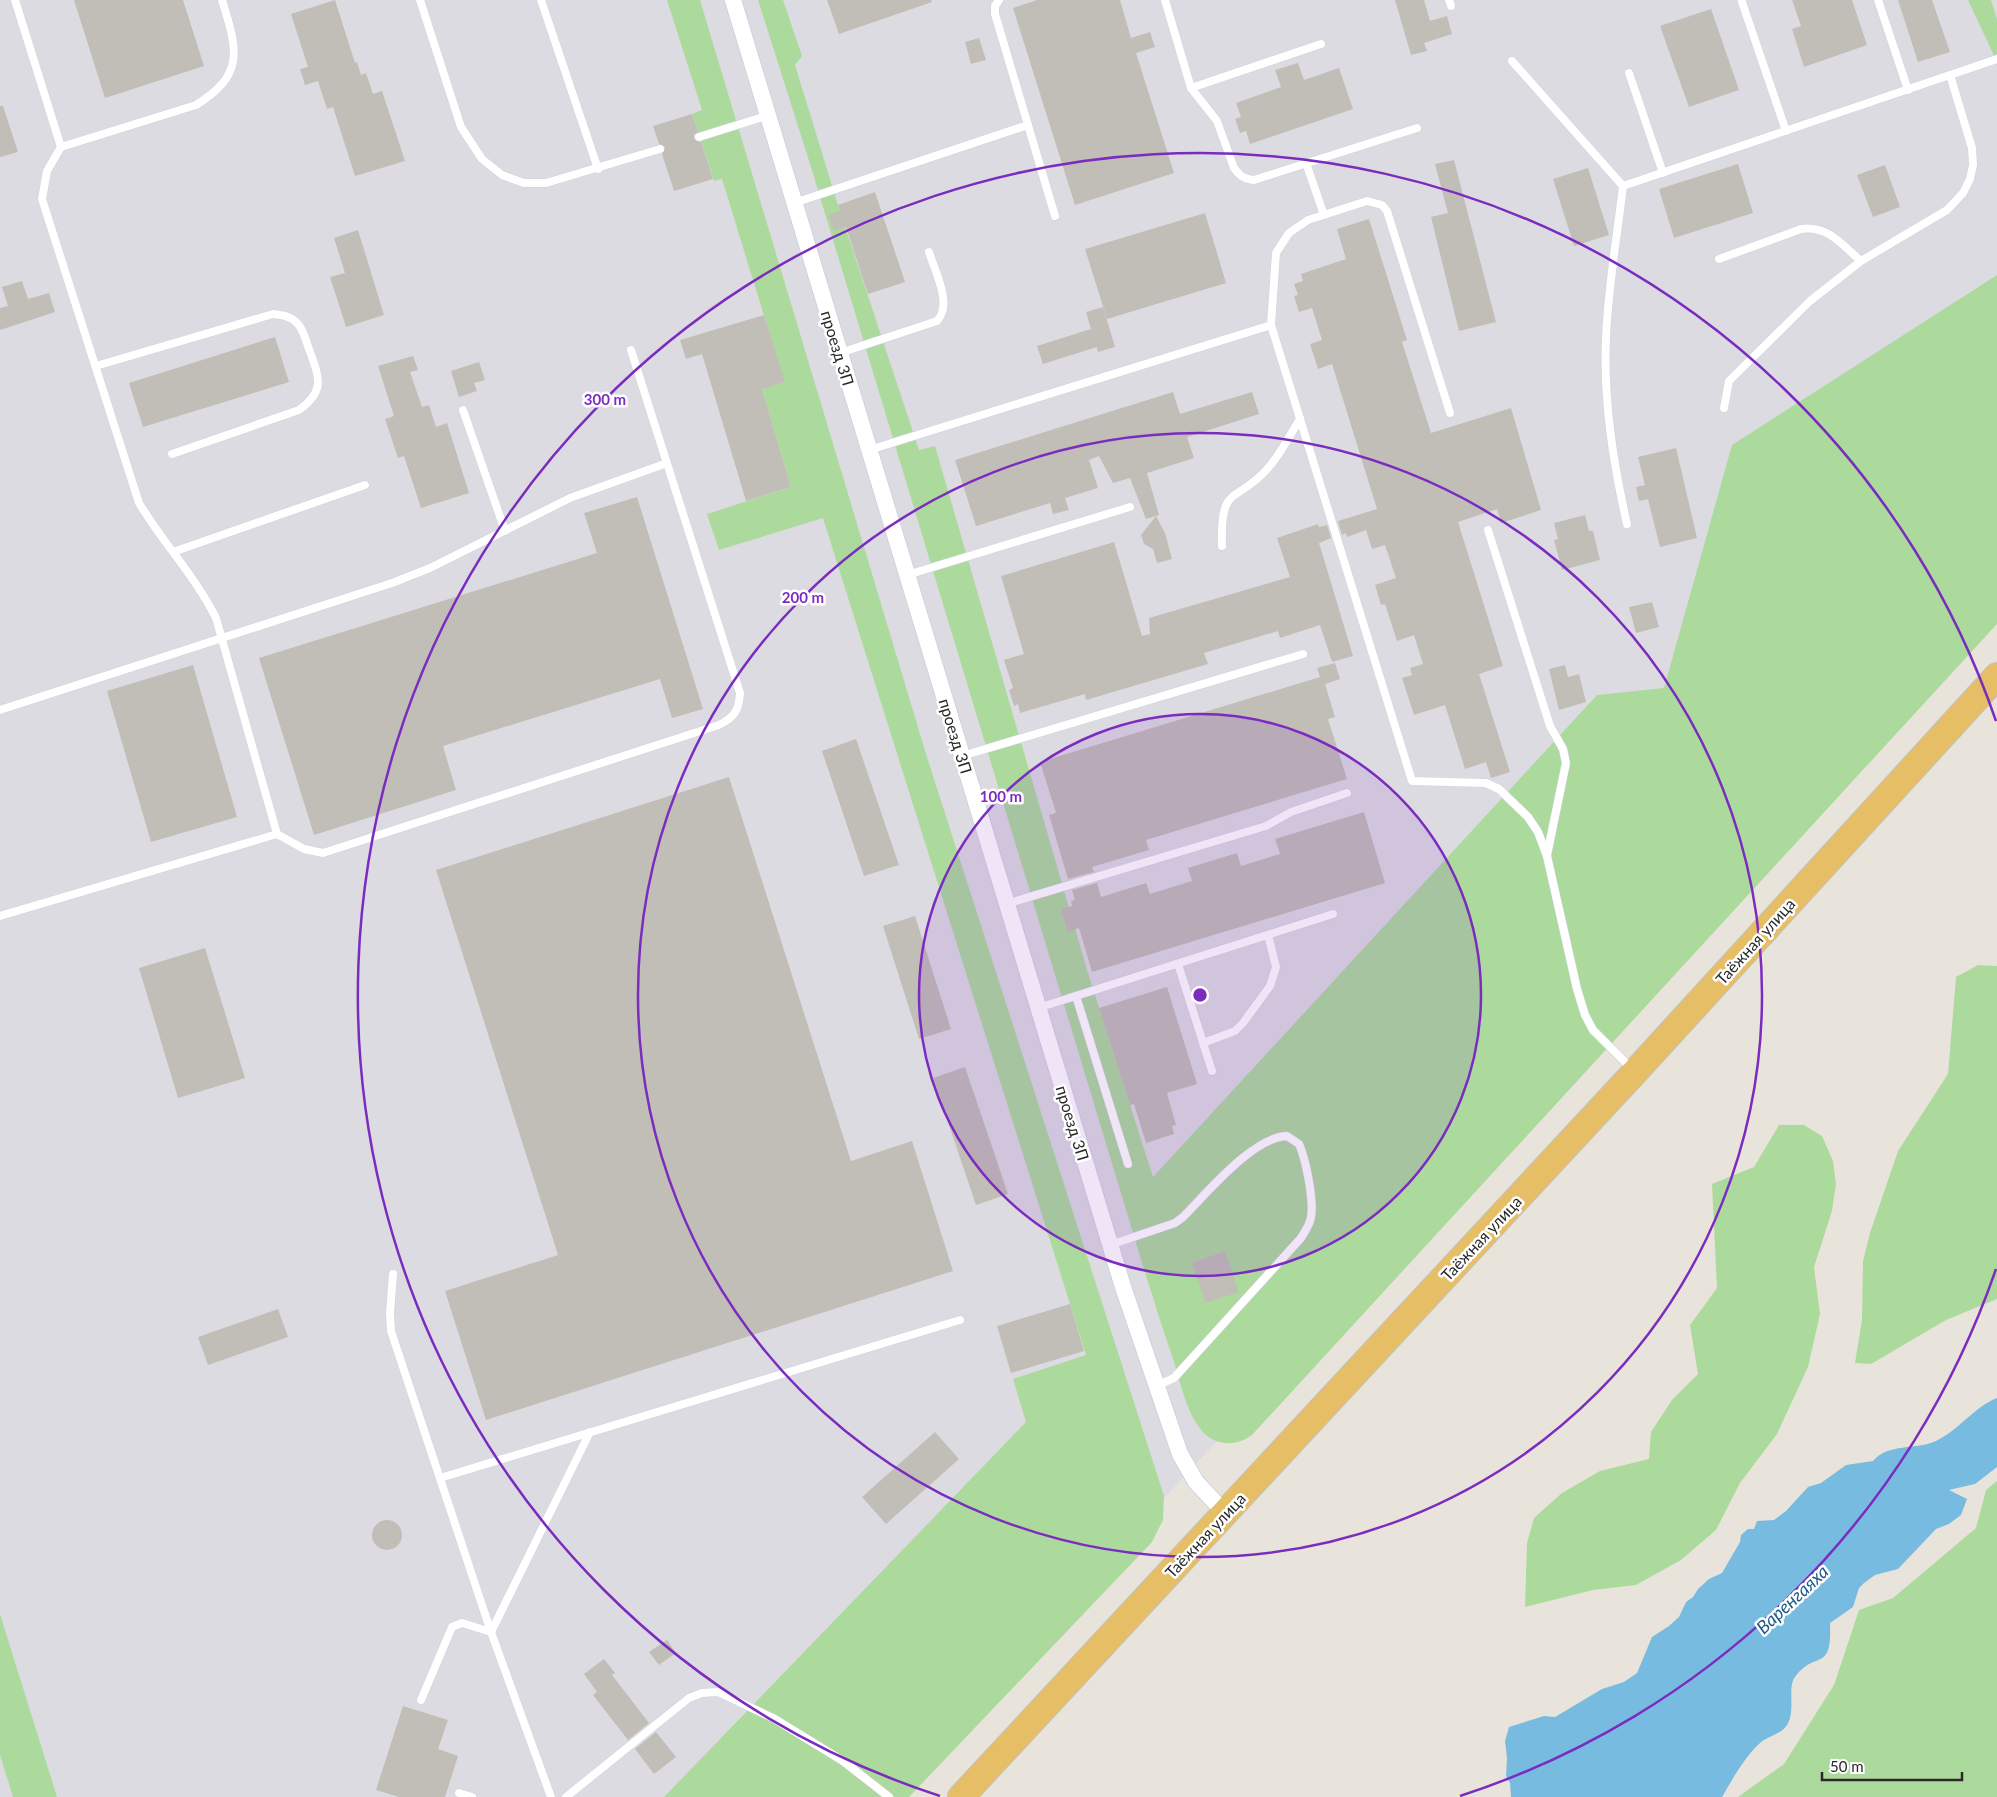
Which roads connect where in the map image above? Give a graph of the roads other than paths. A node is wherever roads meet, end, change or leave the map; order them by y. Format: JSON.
{"nodes":[{"id":1,"x":15,"y":0,"type":"edge"},
{"id":2,"x":222,"y":0,"type":"edge"},
{"id":3,"x":420,"y":0,"type":"edge"},
{"id":4,"x":541,"y":0,"type":"edge"},
{"id":5,"x":733,"y":0,"type":"edge"},
{"id":6,"x":999,"y":0,"type":"edge"},
{"id":7,"x":1165,"y":0,"type":"edge"},
{"id":8,"x":1878,"y":0,"type":"edge"},
{"id":9,"x":1742,"y":2,"type":"dead end"},
{"id":10,"x":1321,"y":44,"type":"dead end"},
{"id":11,"x":1997,"y":59,"type":"edge"},
{"id":12,"x":1512,"y":61,"type":"dead end"},
{"id":13,"x":1629,"y":73,"type":"dead end"},
{"id":14,"x":1950,"y":75,"type":"junction"},
{"id":15,"x":1191,"y":88,"type":"junction"},
{"id":16,"x":1908,"y":90,"type":"junction"},
{"id":17,"x":769,"y":115,"type":"junction"},
{"id":18,"x":1028,"y":125,"type":"junction"},
{"id":19,"x":1417,"y":128,"type":"dead end"},
{"id":20,"x":1786,"y":131,"type":"junction"},
{"id":21,"x":700,"y":137,"type":"dead end"},
{"id":22,"x":61,"y":148,"type":"junction"},
{"id":23,"x":660,"y":149,"type":"dead end"},
{"id":24,"x":1306,"y":163,"type":"junction"},
{"id":25,"x":598,"y":169,"type":"junction"},
{"id":26,"x":1663,"y":173,"type":"junction"},
{"id":27,"x":1623,"y":186,"type":"junction"},
{"id":28,"x":794,"y":203,"type":"junction"},
{"id":29,"x":1324,"y":215,"type":"junction"},
{"id":30,"x":1055,"y":216,"type":"dead end"},
{"id":31,"x":929,"y":252,"type":"dead end"},
{"id":32,"x":1719,"y":259,"type":"dead end"},
{"id":33,"x":1861,"y":261,"type":"junction"},
{"id":34,"x":1272,"y":325,"type":"junction"},
{"id":35,"x":631,"y":350,"type":"dead end"},
{"id":36,"x":840,"y":353,"type":"junction"},
{"id":37,"x":96,"y":366,"type":"junction"},
{"id":38,"x":1724,"y":408,"type":"dead end"},
{"id":39,"x":463,"y":410,"type":"dead end"},
{"id":40,"x":1450,"y":413,"type":"dead end"},
{"id":41,"x":1300,"y":419,"type":"junction"},
{"id":42,"x":868,"y":450,"type":"junction"},
{"id":43,"x":172,"y":454,"type":"dead end"},
{"id":44,"x":667,"y":463,"type":"junction"},
{"id":45,"x":365,"y":485,"type":"dead end"},
{"id":46,"x":1130,"y":507,"type":"dead end"},
{"id":47,"x":1627,"y":524,"type":"dead end"},
{"id":48,"x":1488,"y":530,"type":"dead end"},
{"id":49,"x":504,"y":531,"type":"junction"},
{"id":50,"x":1222,"y":546,"type":"dead end"},
{"id":51,"x":172,"y":552,"type":"junction"},
{"id":52,"x":906,"y":575,"type":"junction"},
{"id":53,"x":222,"y":638,"type":"junction"},
{"id":54,"x":1303,"y":654,"type":"dead end"},
{"id":55,"x":1997,"y":676,"type":"edge"},
{"id":56,"x":0,"y":710,"type":"edge"},
{"id":57,"x":962,"y":756,"type":"junction"},
{"id":58,"x":1347,"y":794,"type":"dead end"},
{"id":59,"x":277,"y":834,"type":"junction"},
{"id":60,"x":1547,"y":856,"type":"junction"},
{"id":61,"x":1006,"y":904,"type":"junction"},
{"id":62,"x":1333,"y":914,"type":"dead end"},
{"id":63,"x":0,"y":916,"type":"edge"},
{"id":64,"x":1268,"y":934,"type":"junction"},
{"id":65,"x":1178,"y":964,"type":"junction"},
{"id":66,"x":1076,"y":996,"type":"junction"},
{"id":67,"x":1038,"y":1008,"type":"junction"},
{"id":68,"x":1203,"y":1042,"type":"junction"},
{"id":69,"x":1212,"y":1071,"type":"dead end"},
{"id":70,"x":1636,"y":1072,"type":"junction"},
{"id":71,"x":1128,"y":1164,"type":"dead end"},
{"id":72,"x":1110,"y":1245,"type":"junction"},
{"id":73,"x":393,"y":1274,"type":"dead end"},
{"id":74,"x":960,"y":1320,"type":"dead end"},
{"id":75,"x":1156,"y":1386,"type":"junction"},
{"id":76,"x":590,"y":1432,"type":"junction"},
{"id":77,"x":440,"y":1478,"type":"junction"},
{"id":78,"x":1226,"y":1514,"type":"junction"},
{"id":79,"x":491,"y":1632,"type":"junction"},
{"id":80,"x":421,"y":1700,"type":"dead end"},
{"id":81,"x":459,"y":1793,"type":"dead end"},
{"id":82,"x":472,"y":1797,"type":"edge"},
{"id":83,"x":551,"y":1797,"type":"edge"},
{"id":84,"x":566,"y":1797,"type":"edge"},
{"id":85,"x":890,"y":1797,"type":"edge"},
{"id":86,"x":961,"y":1797,"type":"edge"}],
"edges":[{"from":1,"to":22,"type":"lane"},
{"from":2,"to":22,"type":"lane"},
{"from":3,"to":25,"type":"lane"},
{"from":4,"to":25,"type":"lane"},
{"from":5,"to":17,"type":"street","name":"проезд 3П"},
{"from":6,"to":18,"type":"lane"},
{"from":7,"to":15,"type":"lane"},
{"from":8,"to":16,"type":"lane"},
{"from":9,"to":20,"type":"lane"},
{"from":10,"to":15,"type":"lane"},
{"from":11,"to":14,"type":"lane"},
{"from":12,"to":27,"type":"lane"},
{"from":13,"to":26,"type":"lane"},
{"from":14,"to":16,"type":"lane"},
{"from":14,"to":33,"type":"lane"},
{"from":15,"to":24,"type":"lane"},
{"from":16,"to":20,"type":"lane"},
{"from":17,"to":21,"type":"lane"},
{"from":17,"to":28,"type":"street","name":"проезд 3П"},
{"from":18,"to":28,"type":"lane"},
{"from":18,"to":30,"type":"lane"},
{"from":19,"to":24,"type":"lane"},
{"from":20,"to":26,"type":"lane"},
{"from":22,"to":37,"type":"lane"},
{"from":23,"to":25,"type":"lane"},
{"from":24,"to":29,"type":"lane"},
{"from":26,"to":27,"type":"lane"},
{"from":27,"to":47,"type":"lane"},
{"from":28,"to":36,"type":"street","name":"проезд 3П"},
{"from":29,"to":34,"type":"lane"},
{"from":29,"to":40,"type":"lane"},
{"from":31,"to":36,"type":"lane"},
{"from":32,"to":33,"type":"lane"},
{"from":33,"to":38,"type":"lane"},
{"from":34,"to":41,"type":"lane"},
{"from":34,"to":42,"type":"lane"},
{"from":35,"to":44,"type":"lane"},
{"from":36,"to":42,"type":"street","name":"проезд 3П"},
{"from":37,"to":43,"type":"lane"},
{"from":37,"to":51,"type":"lane"},
{"from":39,"to":49,"type":"lane"},
{"from":41,"to":50,"type":"lane"},
{"from":41,"to":60,"type":"lane"},
{"from":42,"to":52,"type":"street","name":"проезд 3П"},
{"from":44,"to":49,"type":"lane"},
{"from":44,"to":59,"type":"lane"},
{"from":45,"to":51,"type":"lane"},
{"from":46,"to":52,"type":"lane"},
{"from":48,"to":60,"type":"lane"},
{"from":49,"to":53,"type":"lane"},
{"from":51,"to":53,"type":"lane"},
{"from":52,"to":57,"type":"street","name":"проезд 3П"},
{"from":53,"to":56,"type":"lane"},
{"from":53,"to":59,"type":"lane"},
{"from":54,"to":57,"type":"lane"},
{"from":55,"to":70,"type":"highway","name":"Таёжная улица"},
{"from":57,"to":61,"type":"street","name":"проезд 3П"},
{"from":58,"to":61,"type":"lane"},
{"from":59,"to":63,"type":"lane"},
{"from":60,"to":70,"type":"lane"},
{"from":61,"to":67,"type":"street","name":"проезд 3П"},
{"from":62,"to":64,"type":"lane"},
{"from":64,"to":65,"type":"lane"},
{"from":64,"to":68,"type":"lane"},
{"from":65,"to":66,"type":"lane"},
{"from":65,"to":68,"type":"lane"},
{"from":66,"to":67,"type":"lane"},
{"from":66,"to":71,"type":"lane"},
{"from":67,"to":72,"type":"street","name":"проезд 3П"},
{"from":68,"to":69,"type":"lane"},
{"from":70,"to":78,"type":"highway","name":"Таёжная улица"},
{"from":72,"to":75,"type":"street","name":"проезд 3П"},
{"from":72,"to":75,"type":"lane"},
{"from":73,"to":77,"type":"lane"},
{"from":74,"to":76,"type":"lane"},
{"from":75,"to":78,"type":"street","name":"проезд 3П"},
{"from":76,"to":77,"type":"lane"},
{"from":76,"to":79,"type":"lane"},
{"from":77,"to":79,"type":"lane"},
{"from":78,"to":86,"type":"highway","name":"Таёжная улица"},
{"from":79,"to":80,"type":"lane"},
{"from":79,"to":83,"type":"lane"},
{"from":81,"to":82,"type":"lane"},
{"from":84,"to":85,"type":"lane"}]}
